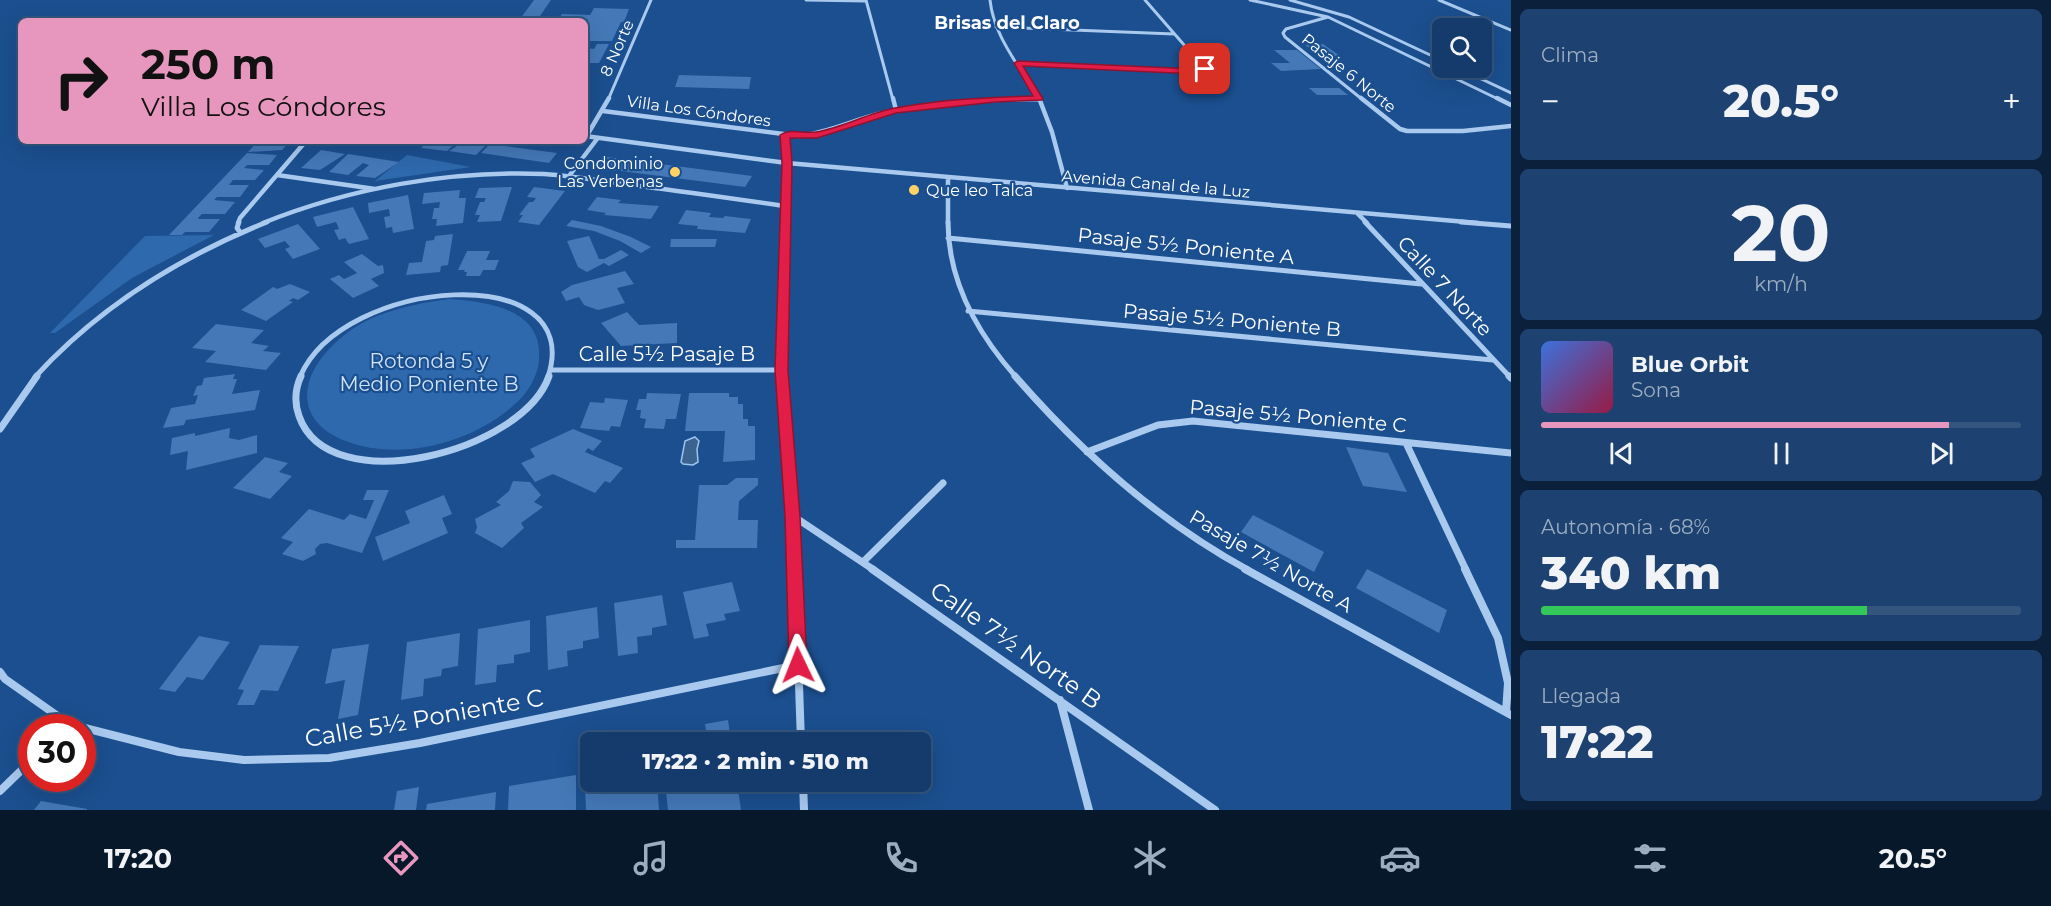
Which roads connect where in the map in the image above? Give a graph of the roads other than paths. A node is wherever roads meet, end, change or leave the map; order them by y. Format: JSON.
{"nodes":[{"id":1,"x":651,"y":0,"type":"edge"},
{"id":2,"x":806,"y":0,"type":"edge"},
{"id":3,"x":866,"y":0,"type":"edge"},
{"id":4,"x":990,"y":0,"type":"edge"},
{"id":5,"x":1145,"y":0,"type":"edge"},
{"id":6,"x":1250,"y":0,"type":"edge"},
{"id":7,"x":1290,"y":0,"type":"edge"},
{"id":8,"x":1438,"y":0,"type":"edge"},
{"id":9,"x":1328,"y":17,"type":"junction"},
{"id":10,"x":996,"y":27,"type":"junction"},
{"id":11,"x":1511,"y":30,"type":"edge"},
{"id":12,"x":1174,"y":34,"type":"junction"},
{"id":13,"x":1432,"y":55,"type":"edge"},
{"id":14,"x":1018,"y":63,"type":"junction"},
{"id":15,"x":1479,"y":78,"type":"edge"},
{"id":16,"x":1511,"y":93,"type":"edge"},
{"id":17,"x":1039,"y":99,"type":"junction"},
{"id":18,"x":1511,"y":105,"type":"edge"},
{"id":19,"x":896,"y":110,"type":"junction"},
{"id":20,"x":603,"y":111,"type":"junction"},
{"id":21,"x":1511,"y":126,"type":"edge"},
{"id":22,"x":588,"y":133,"type":"edge"},
{"id":23,"x":785,"y":135,"type":"junction"},
{"id":24,"x":588,"y":138,"type":"edge"},
{"id":25,"x":597,"y":139,"type":"junction"},
{"id":26,"x":303,"y":144,"type":"edge"},
{"id":27,"x":787,"y":163,"type":"junction"},
{"id":28,"x":277,"y":175,"type":"junction"},
{"id":29,"x":569,"y":176,"type":"junction"},
{"id":30,"x":948,"y":178,"type":"junction"},
{"id":31,"x":1067,"y":188,"type":"junction"},
{"id":32,"x":380,"y":190,"type":"junction"},
{"id":33,"x":784,"y":206,"type":"junction"},
{"id":34,"x":1357,"y":213,"type":"junction"},
{"id":35,"x":1511,"y":226,"type":"edge"},
{"id":36,"x":240,"y":232,"type":"junction"},
{"id":37,"x":948,"y":238,"type":"junction"},
{"id":38,"x":1421,"y":284,"type":"junction"},
{"id":39,"x":968,"y":311,"type":"junction"},
{"id":40,"x":1493,"y":360,"type":"junction"},
{"id":41,"x":552,"y":370,"type":"junction"},
{"id":42,"x":782,"y":370,"type":"junction"},
{"id":43,"x":1511,"y":378,"type":"edge"},
{"id":44,"x":0,"y":429,"type":"edge"},
{"id":45,"x":1406,"y":443,"type":"junction"},
{"id":46,"x":1087,"y":452,"type":"junction"},
{"id":47,"x":1511,"y":453,"type":"edge"},
{"id":48,"x":943,"y":483,"type":"dead end"},
{"id":49,"x":793,"y":516,"type":"junction"},
{"id":50,"x":863,"y":562,"type":"junction"},
{"id":51,"x":798,"y":665,"type":"junction"},
{"id":52,"x":0,"y":672,"type":"edge"},
{"id":53,"x":1060,"y":700,"type":"junction"},
{"id":54,"x":1509,"y":713,"type":"edge"},
{"id":55,"x":52,"y":714,"type":"edge"},
{"id":56,"x":801,"y":732,"type":"edge"},
{"id":57,"x":96,"y":733,"type":"edge"},
{"id":58,"x":18,"y":774,"type":"edge"},
{"id":59,"x":0,"y":791,"type":"edge"},
{"id":60,"x":803,"y":792,"type":"edge"},
{"id":61,"x":804,"y":810,"type":"edge"},
{"id":62,"x":1089,"y":810,"type":"edge"},
{"id":63,"x":1215,"y":810,"type":"edge"}],
"edges":[{"from":1,"to":20,"type":"street","name":"8 Norte"},
{"from":2,"to":3,"type":"street"},
{"from":3,"to":19,"type":"street"},
{"from":4,"to":10,"type":"street"},
{"from":5,"to":12,"type":"street"},
{"from":6,"to":9,"type":"street"},
{"from":7,"to":13,"type":"street"},
{"from":8,"to":11,"type":"street"},
{"from":9,"to":18,"type":"street"},
{"from":9,"to":21,"type":"street","name":"Pasaje 6 Norte"},
{"from":10,"to":12,"type":"street"},
{"from":10,"to":14,"type":"street"},
{"from":12,"to":14,"type":"street"},
{"from":14,"to":17,"type":"street"},
{"from":15,"to":16,"type":"street"},
{"from":17,"to":19,"type":"street","name":"Villa Los Cóndores"},
{"from":17,"to":31,"type":"street"},
{"from":19,"to":23,"type":"street","name":"Villa Los Cóndores"},
{"from":20,"to":22,"type":"street","name":"8 Norte"},
{"from":20,"to":23,"type":"street","name":"Villa Los Cóndores"},
{"from":23,"to":27,"type":"street"},
{"from":24,"to":25,"type":"street","name":"Avenida Canal de la Luz"},
{"from":25,"to":27,"type":"street","name":"Avenida Canal de la Luz"},
{"from":25,"to":29,"type":"street"},
{"from":26,"to":28,"type":"street"},
{"from":27,"to":30,"type":"street","name":"Avenida Canal de la Luz"},
{"from":27,"to":33,"type":"street"},
{"from":28,"to":32,"type":"street"},
{"from":28,"to":36,"type":"street"},
{"from":29,"to":32,"type":"street"},
{"from":29,"to":33,"type":"street"},
{"from":30,"to":31,"type":"street","name":"Avenida Canal de la Luz"},
{"from":30,"to":37,"type":"street","name":"Pasaje 7½ Norte A"},
{"from":31,"to":34,"type":"street","name":"Avenida Canal de la Luz"},
{"from":32,"to":36,"type":"street"},
{"from":33,"to":42,"type":"street"},
{"from":34,"to":35,"type":"street","name":"Avenida Canal de la Luz"},
{"from":34,"to":38,"type":"street","name":"Calle 7 Norte"},
{"from":36,"to":44,"type":"street"},
{"from":37,"to":38,"type":"street","name":"Pasaje 5½ Poniente A"},
{"from":37,"to":39,"type":"street","name":"Pasaje 7½ Norte A"},
{"from":38,"to":40,"type":"street","name":"Calle 7 Norte"},
{"from":39,"to":40,"type":"street","name":"Pasaje 5½ Poniente B"},
{"from":39,"to":46,"type":"street","name":"Pasaje 7½ Norte A"},
{"from":40,"to":43,"type":"street","name":"Calle 7 Norte"},
{"from":41,"to":41,"type":"street"},
{"from":41,"to":42,"type":"street","name":"Calle 5½ Pasaje B"},
{"from":42,"to":49,"type":"street"},
{"from":45,"to":46,"type":"street","name":"Pasaje 5½ Poniente C"},
{"from":45,"to":47,"type":"street","name":"Pasaje 5½ Poniente C"},
{"from":45,"to":54,"type":"street"},
{"from":46,"to":54,"type":"street","name":"Pasaje 7½ Norte A"},
{"from":48,"to":50,"type":"street"},
{"from":49,"to":50,"type":"street","name":"Calle 7½ Norte B"},
{"from":49,"to":51,"type":"street"},
{"from":50,"to":53,"type":"street","name":"Calle 7½ Norte B"},
{"from":51,"to":56,"type":"street"},
{"from":51,"to":57,"type":"street","name":"Calle 5½ Poniente C"},
{"from":52,"to":55,"type":"street","name":"Calle 5½ Poniente C"},
{"from":53,"to":62,"type":"street"},
{"from":53,"to":63,"type":"street","name":"Calle 7½ Norte B"},
{"from":58,"to":59,"type":"street"},
{"from":60,"to":61,"type":"street"}]}
